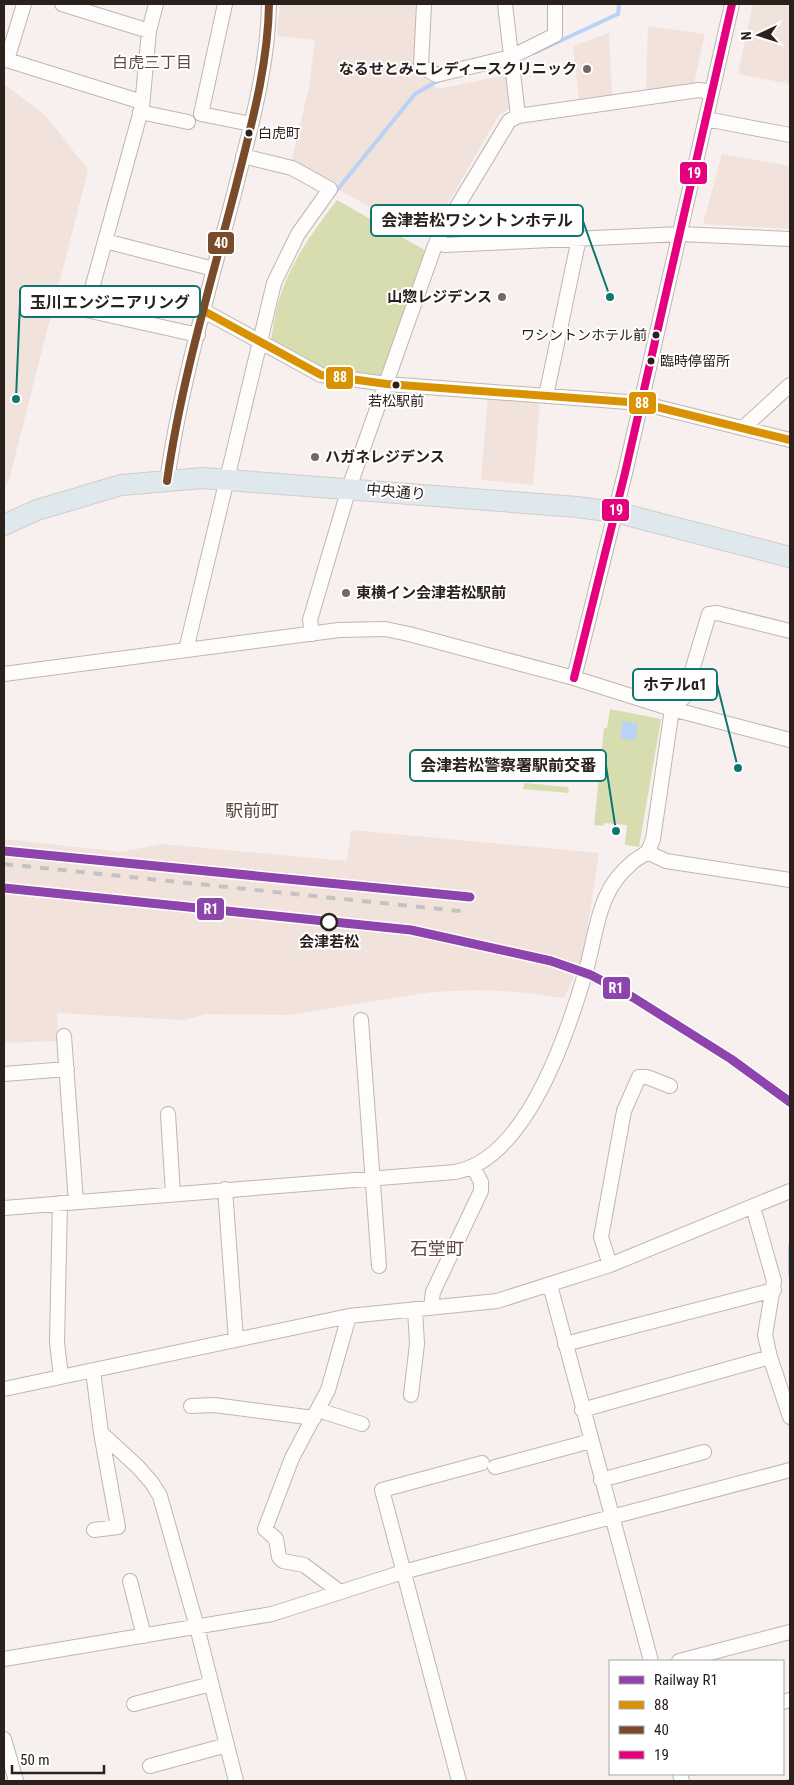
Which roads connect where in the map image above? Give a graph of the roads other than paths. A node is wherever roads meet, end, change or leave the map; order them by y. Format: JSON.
{"nodes":[{"id":1,"x":24,"y":4,"type":"edge"},
{"id":2,"x":62,"y":4,"type":"edge"},
{"id":3,"x":156,"y":4,"type":"edge"},
{"id":4,"x":225,"y":4,"type":"edge"},
{"id":5,"x":269,"y":4,"type":"edge"},
{"id":6,"x":424,"y":4,"type":"edge"},
{"id":7,"x":505,"y":4,"type":"edge"},
{"id":8,"x":554,"y":4,"type":"edge"},
{"id":9,"x":732,"y":4,"type":"edge"},
{"id":10,"x":149,"y":31,"type":"junction"},
{"id":11,"x":512,"y":63,"type":"junction"},
{"id":12,"x":712,"y":92,"type":"junction"},
{"id":13,"x":141,"y":107,"type":"junction"},
{"id":14,"x":518,"y":116,"type":"junction"},
{"id":15,"x":706,"y":120,"type":"junction"},
{"id":16,"x":188,"y":122,"type":"dead end"},
{"id":17,"x":251,"y":124,"type":"junction"},
{"id":18,"x":790,"y":135,"type":"edge"},
{"id":19,"x":243,"y":156,"type":"junction"},
{"id":20,"x":680,"y":234,"type":"junction"},
{"id":21,"x":579,"y":238,"type":"junction"},
{"id":22,"x":790,"y":239,"type":"edge"},
{"id":23,"x":106,"y":241,"type":"junction"},
{"id":24,"x":436,"y":244,"type":"junction"},
{"id":25,"x":214,"y":269,"type":"junction"},
{"id":26,"x":204,"y":311,"type":"junction"},
{"id":27,"x":198,"y":335,"type":"junction"},
{"id":28,"x":264,"y":344,"type":"junction"},
{"id":29,"x":387,"y":384,"type":"junction"},
{"id":30,"x":790,"y":385,"type":"edge"},
{"id":31,"x":546,"y":396,"type":"junction"},
{"id":32,"x":642,"y":403,"type":"junction"},
{"id":33,"x":744,"y":427,"type":"junction"},
{"id":34,"x":790,"y":440,"type":"edge"},
{"id":35,"x":227,"y":480,"type":"junction"},
{"id":36,"x":167,"y":481,"type":"junction"},
{"id":37,"x":348,"y":488,"type":"junction"},
{"id":38,"x":615,"y":512,"type":"junction"},
{"id":39,"x":4,"y":525,"type":"edge"},
{"id":40,"x":790,"y":557,"type":"edge"},
{"id":41,"x":790,"y":632,"type":"edge"},
{"id":42,"x":312,"y":634,"type":"junction"},
{"id":43,"x":186,"y":650,"type":"junction"},
{"id":44,"x":4,"y":674,"type":"edge"},
{"id":45,"x":574,"y":678,"type":"junction"},
{"id":46,"x":672,"y":708,"type":"junction"},
{"id":47,"x":790,"y":740,"type":"edge"},
{"id":48,"x":647,"y":852,"type":"junction"},
{"id":49,"x":790,"y":880,"type":"edge"},
{"id":50,"x":361,"y":1020,"type":"dead end"},
{"id":51,"x":64,"y":1036,"type":"dead end"},
{"id":52,"x":67,"y":1069,"type":"junction"},
{"id":53,"x":4,"y":1074,"type":"edge"},
{"id":54,"x":670,"y":1086,"type":"dead end"},
{"id":55,"x":168,"y":1114,"type":"dead end"},
{"id":56,"x":472,"y":1167,"type":"junction"},
{"id":57,"x":373,"y":1178,"type":"junction"},
{"id":58,"x":225,"y":1189,"type":"junction"},
{"id":59,"x":790,"y":1191,"type":"edge"},
{"id":60,"x":173,"y":1194,"type":"junction"},
{"id":61,"x":76,"y":1202,"type":"junction"},
{"id":62,"x":60,"y":1203,"type":"junction"},
{"id":63,"x":753,"y":1207,"type":"junction"},
{"id":64,"x":4,"y":1208,"type":"edge"},
{"id":65,"x":610,"y":1265,"type":"junction"},
{"id":66,"x":378,"y":1266,"type":"dead end"},
{"id":67,"x":550,"y":1285,"type":"junction"},
{"id":68,"x":774,"y":1290,"type":"junction"},
{"id":69,"x":431,"y":1307,"type":"junction"},
{"id":70,"x":415,"y":1309,"type":"junction"},
{"id":71,"x":349,"y":1316,"type":"junction"},
{"id":72,"x":236,"y":1340,"type":"junction"},
{"id":73,"x":565,"y":1344,"type":"junction"},
{"id":74,"x":770,"y":1357,"type":"junction"},
{"id":75,"x":92,"y":1371,"type":"junction"},
{"id":76,"x":61,"y":1377,"type":"junction"},
{"id":77,"x":4,"y":1389,"type":"edge"},
{"id":78,"x":410,"y":1395,"type":"dead end"},
{"id":79,"x":191,"y":1406,"type":"dead end"},
{"id":80,"x":582,"y":1410,"type":"junction"},
{"id":81,"x":316,"y":1414,"type":"junction"},
{"id":82,"x":790,"y":1417,"type":"edge"},
{"id":83,"x":362,"y":1424,"type":"dead end"},
{"id":84,"x":101,"y":1432,"type":"junction"},
{"id":85,"x":591,"y":1441,"type":"junction"},
{"id":86,"x":704,"y":1452,"type":"dead end"},
{"id":87,"x":790,"y":1470,"type":"edge"},
{"id":88,"x":601,"y":1480,"type":"junction"},
{"id":89,"x":612,"y":1517,"type":"junction"},
{"id":90,"x":94,"y":1530,"type":"dead end"},
{"id":91,"x":403,"y":1572,"type":"junction"},
{"id":92,"x":130,"y":1581,"type":"dead end"},
{"id":93,"x":340,"y":1592,"type":"junction"},
{"id":94,"x":197,"y":1627,"type":"junction"},
{"id":95,"x":790,"y":1632,"type":"edge"},
{"id":96,"x":144,"y":1636,"type":"junction"},
{"id":97,"x":4,"y":1659,"type":"edge"},
{"id":98,"x":651,"y":1660,"type":"edge"},
{"id":99,"x":683,"y":1660,"type":"edge"},
{"id":100,"x":212,"y":1684,"type":"junction"},
{"id":101,"x":134,"y":1704,"type":"dead end"},
{"id":102,"x":4,"y":1739,"type":"edge"},
{"id":103,"x":227,"y":1745,"type":"junction"},
{"id":104,"x":150,"y":1766,"type":"dead end"},
{"id":105,"x":16,"y":1781,"type":"edge"},
{"id":106,"x":236,"y":1781,"type":"edge"},
{"id":107,"x":459,"y":1781,"type":"edge"}],
"edges":[{"from":1,"to":13,"type":"street"},
{"from":2,"to":10,"type":"street"},
{"from":3,"to":10,"type":"street"},
{"from":4,"to":17,"type":"street"},
{"from":5,"to":17,"type":"street"},
{"from":6,"to":11,"type":"street"},
{"from":7,"to":11,"type":"street"},
{"from":8,"to":11,"type":"street"},
{"from":9,"to":12,"type":"street"},
{"from":10,"to":13,"type":"street"},
{"from":11,"to":14,"type":"street"},
{"from":12,"to":14,"type":"street"},
{"from":12,"to":15,"type":"street"},
{"from":13,"to":16,"type":"street"},
{"from":13,"to":23,"type":"street"},
{"from":14,"to":24,"type":"street"},
{"from":15,"to":18,"type":"street"},
{"from":15,"to":20,"type":"street"},
{"from":17,"to":19,"type":"street"},
{"from":19,"to":25,"type":"street"},
{"from":19,"to":28,"type":"street"},
{"from":20,"to":21,"type":"street"},
{"from":20,"to":22,"type":"street"},
{"from":20,"to":32,"type":"street"},
{"from":21,"to":24,"type":"street"},
{"from":21,"to":31,"type":"street"},
{"from":23,"to":25,"type":"street"},
{"from":23,"to":27,"type":"street"},
{"from":24,"to":29,"type":"street"},
{"from":25,"to":26,"type":"street"},
{"from":26,"to":27,"type":"street"},
{"from":26,"to":28,"type":"street"},
{"from":27,"to":36,"type":"street"},
{"from":28,"to":29,"type":"street"},
{"from":28,"to":35,"type":"street"},
{"from":29,"to":31,"type":"street"},
{"from":29,"to":37,"type":"street"},
{"from":30,"to":33,"type":"street"},
{"from":31,"to":32,"type":"street"},
{"from":32,"to":33,"type":"street"},
{"from":32,"to":38,"type":"street"},
{"from":33,"to":34,"type":"street"},
{"from":35,"to":36,"type":"highway","name":"中央通り"},
{"from":35,"to":37,"type":"highway","name":"中央通り"},
{"from":35,"to":43,"type":"street"},
{"from":36,"to":39,"type":"highway","name":"中央通り"},
{"from":37,"to":38,"type":"highway","name":"中央通り"},
{"from":37,"to":42,"type":"street"},
{"from":38,"to":40,"type":"highway","name":"中央通り"},
{"from":38,"to":45,"type":"street"},
{"from":41,"to":46,"type":"street"},
{"from":42,"to":43,"type":"street"},
{"from":42,"to":45,"type":"street"},
{"from":43,"to":44,"type":"street"},
{"from":45,"to":46,"type":"street"},
{"from":46,"to":47,"type":"street"},
{"from":46,"to":48,"type":"street"},
{"from":48,"to":49,"type":"street"},
{"from":48,"to":56,"type":"street"},
{"from":50,"to":57,"type":"street"},
{"from":51,"to":52,"type":"street"},
{"from":52,"to":53,"type":"street"},
{"from":52,"to":61,"type":"street"},
{"from":54,"to":65,"type":"street"},
{"from":55,"to":60,"type":"street"},
{"from":56,"to":57,"type":"street"},
{"from":56,"to":69,"type":"street"},
{"from":57,"to":58,"type":"street"},
{"from":57,"to":66,"type":"street"},
{"from":58,"to":60,"type":"street"},
{"from":58,"to":72,"type":"street"},
{"from":59,"to":63,"type":"street"},
{"from":60,"to":61,"type":"street"},
{"from":61,"to":62,"type":"street"},
{"from":62,"to":64,"type":"street"},
{"from":62,"to":76,"type":"street"},
{"from":63,"to":65,"type":"street"},
{"from":63,"to":68,"type":"street"},
{"from":65,"to":67,"type":"street"},
{"from":67,"to":69,"type":"street"},
{"from":67,"to":73,"type":"street"},
{"from":68,"to":73,"type":"street"},
{"from":68,"to":74,"type":"street"},
{"from":69,"to":70,"type":"street"},
{"from":70,"to":71,"type":"street"},
{"from":70,"to":78,"type":"street"},
{"from":71,"to":72,"type":"street"},
{"from":71,"to":81,"type":"street"},
{"from":72,"to":75,"type":"street"},
{"from":73,"to":80,"type":"street"},
{"from":74,"to":80,"type":"street"},
{"from":74,"to":82,"type":"street"},
{"from":75,"to":76,"type":"street"},
{"from":75,"to":84,"type":"street"},
{"from":76,"to":77,"type":"street"},
{"from":79,"to":81,"type":"street"},
{"from":80,"to":85,"type":"street"},
{"from":81,"to":83,"type":"street"},
{"from":81,"to":93,"type":"street"},
{"from":84,"to":90,"type":"street"},
{"from":84,"to":94,"type":"street"},
{"from":85,"to":88,"type":"street"},
{"from":85,"to":91,"type":"street"},
{"from":86,"to":88,"type":"street"},
{"from":87,"to":89,"type":"street"},
{"from":88,"to":89,"type":"street"},
{"from":89,"to":91,"type":"street"},
{"from":89,"to":98,"type":"street"},
{"from":91,"to":93,"type":"street"},
{"from":91,"to":107,"type":"street"},
{"from":92,"to":96,"type":"street"},
{"from":93,"to":94,"type":"street"},
{"from":94,"to":96,"type":"street"},
{"from":94,"to":100,"type":"street"},
{"from":95,"to":99,"type":"street"},
{"from":96,"to":97,"type":"street"},
{"from":100,"to":101,"type":"street"},
{"from":100,"to":103,"type":"street"},
{"from":102,"to":105,"type":"street"},
{"from":103,"to":104,"type":"street"},
{"from":103,"to":106,"type":"street"}]}
